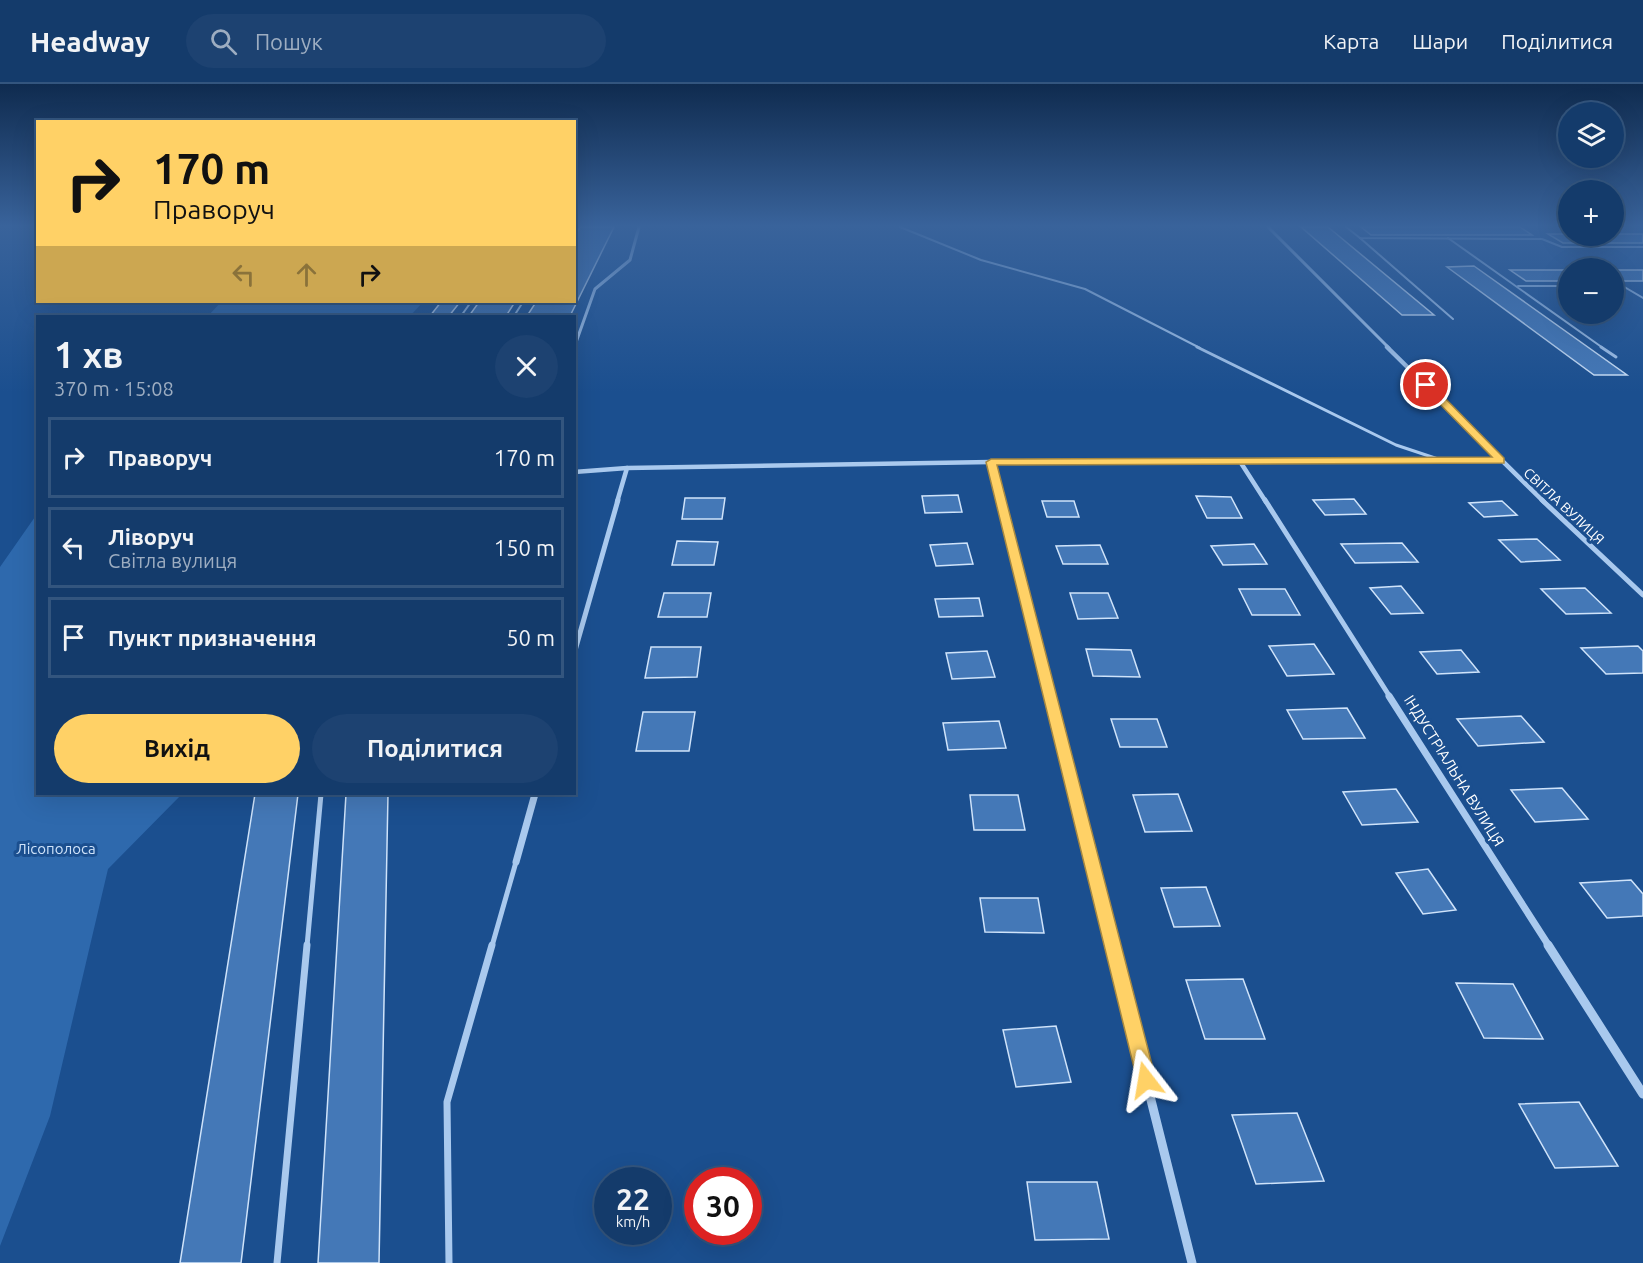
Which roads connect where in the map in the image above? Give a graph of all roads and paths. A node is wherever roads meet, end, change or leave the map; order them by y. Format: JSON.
{"nodes":[{"id":1,"x":603,"y":282,"type":"edge"},
{"id":2,"x":1060,"y":282,"type":"edge"},
{"id":3,"x":1323,"y":282,"type":"edge"},
{"id":4,"x":1411,"y":282,"type":"edge"},
{"id":5,"x":1511,"y":282,"type":"edge"},
{"id":6,"x":1517,"y":286,"type":"junction"},
{"id":7,"x":1558,"y":286,"type":"edge"},
{"id":8,"x":1624,"y":287,"type":"edge"},
{"id":9,"x":1643,"y":298,"type":"edge"},
{"id":10,"x":470,"y":303,"type":"edge"},
{"id":11,"x":461,"y":315,"type":"edge"},
{"id":12,"x":1453,"y":319,"type":"dead end"},
{"id":13,"x":576,"y":343,"type":"edge"},
{"id":14,"x":1616,"y":357,"type":"dead end"},
{"id":15,"x":1501,"y":460,"type":"junction"},
{"id":16,"x":1445,"y":461,"type":"junction"},
{"id":17,"x":991,"y":462,"type":"junction"},
{"id":18,"x":1241,"y":463,"type":"junction"},
{"id":19,"x":627,"y":468,"type":"junction"},
{"id":20,"x":576,"y":472,"type":"edge"},
{"id":21,"x":1643,"y":594,"type":"edge"},
{"id":22,"x":576,"y":647,"type":"edge"},
{"id":23,"x":321,"y":795,"type":"edge"},
{"id":24,"x":535,"y":795,"type":"edge"},
{"id":25,"x":516,"y":862,"type":"joint"},
{"id":26,"x":1643,"y":1094,"type":"edge"},
{"id":27,"x":277,"y":1263,"type":"edge"},
{"id":28,"x":449,"y":1263,"type":"edge"},
{"id":29,"x":1192,"y":1263,"type":"edge"}],
"edges":[{"from":1,"to":13,"type":"street"},
{"from":2,"to":16,"type":"lane"},
{"from":3,"to":15,"type":"street","name":"СВІТЛА ВУЛИЦЯ"},
{"from":4,"to":12,"type":"lane"},
{"from":5,"to":6,"type":"lane"},
{"from":6,"to":7,"type":"lane"},
{"from":6,"to":14,"type":"lane"},
{"from":8,"to":9,"type":"lane"},
{"from":10,"to":11,"type":"lane"},
{"from":15,"to":16,"type":"street"},
{"from":15,"to":21,"type":"street","name":"СВІТЛА ВУЛИЦЯ"},
{"from":16,"to":18,"type":"street"},
{"from":17,"to":18,"type":"street"},
{"from":17,"to":19,"type":"street"},
{"from":17,"to":29,"type":"street"},
{"from":18,"to":26,"type":"street","name":"ІНДУСТРІАЛЬНА ВУЛИЦЯ"},
{"from":19,"to":20,"type":"street"},
{"from":19,"to":22,"type":"street"},
{"from":23,"to":27,"type":"lane"},
{"from":24,"to":25,"type":"street"},
{"from":25,"to":28,"type":"lane"}]}
